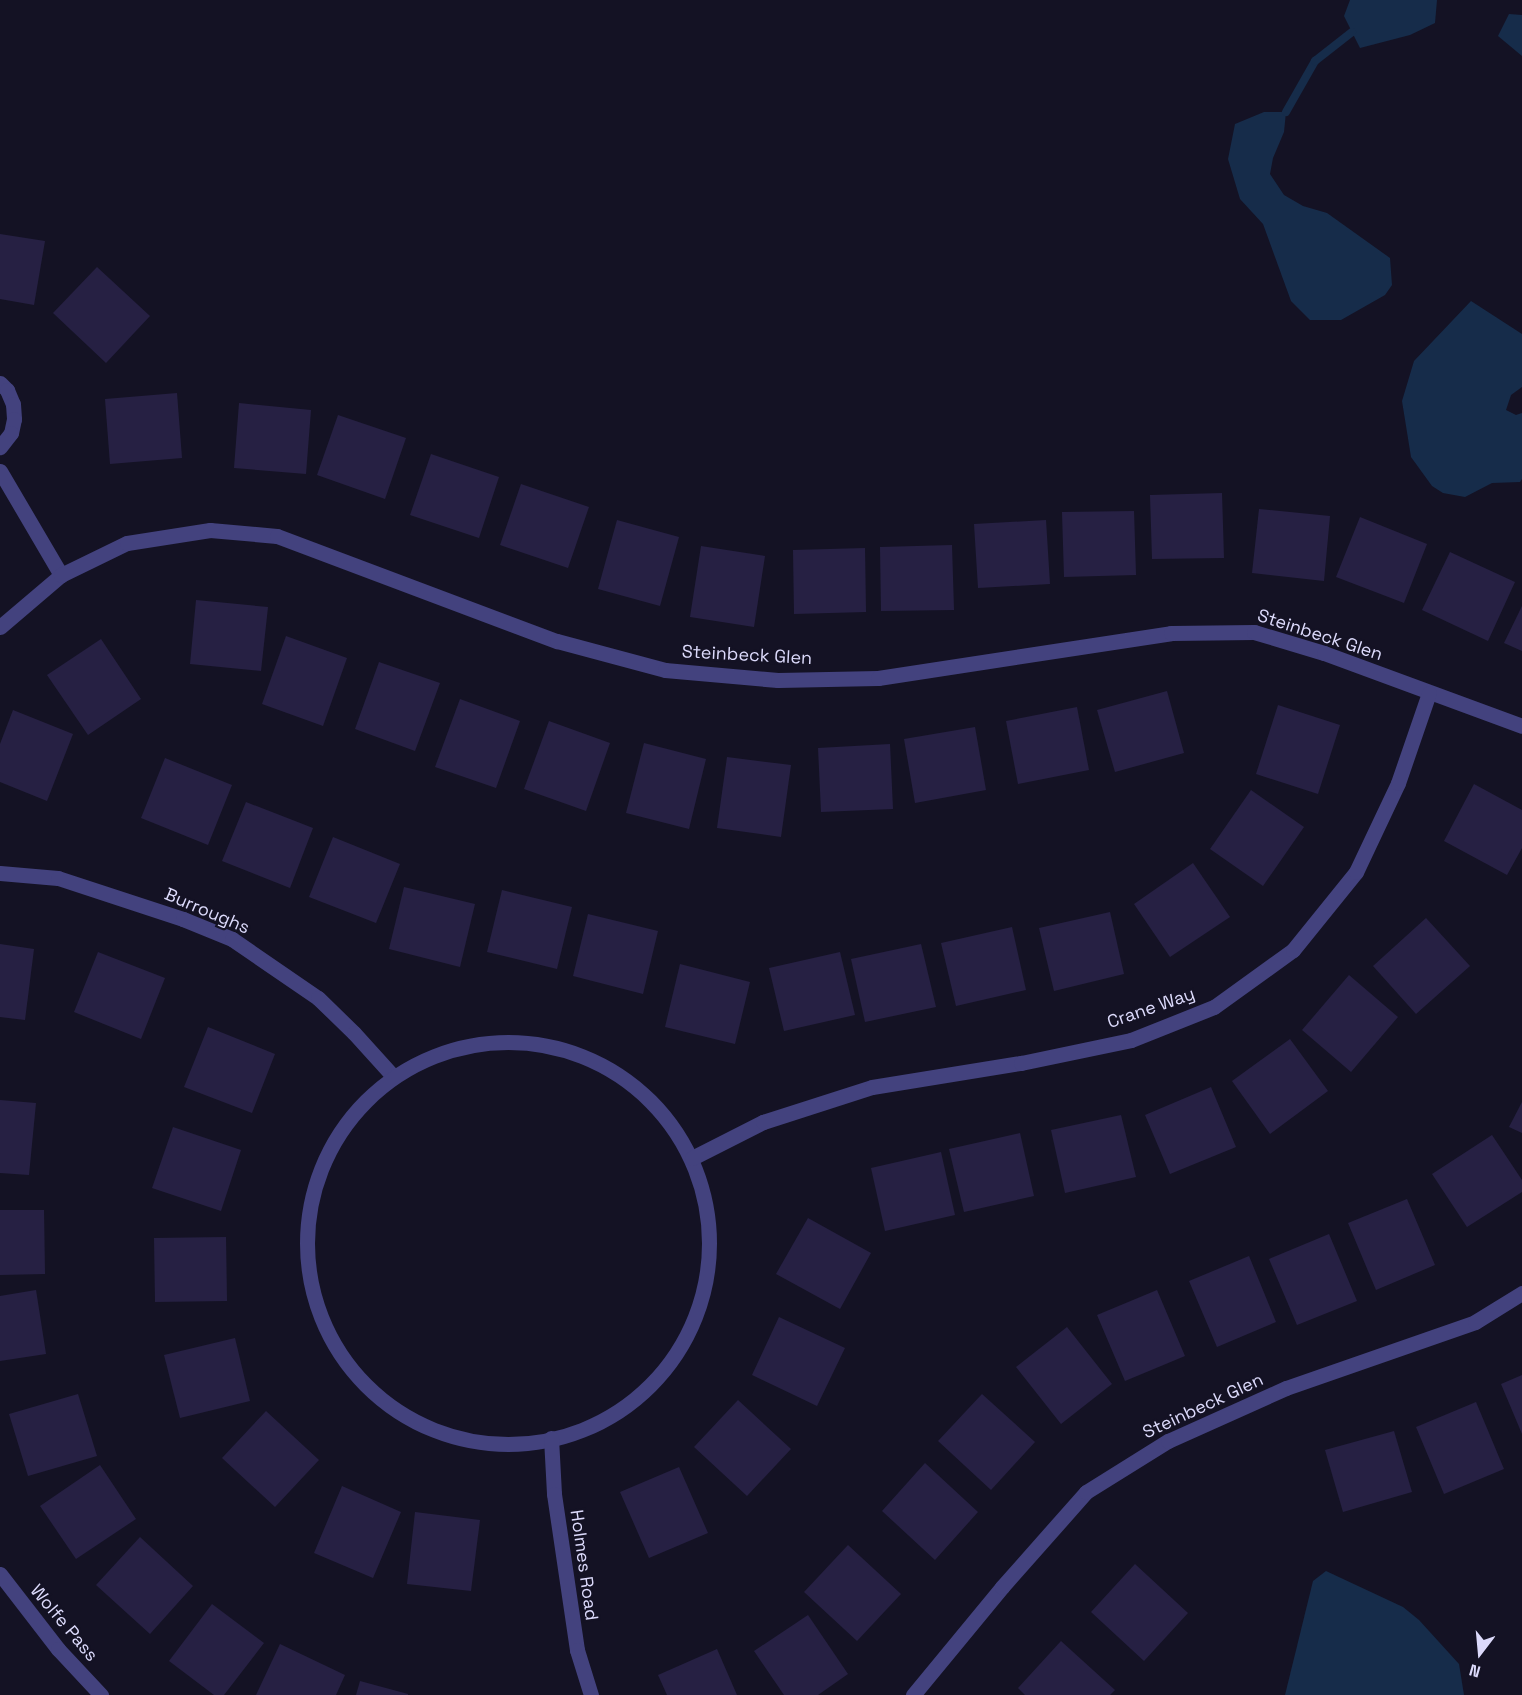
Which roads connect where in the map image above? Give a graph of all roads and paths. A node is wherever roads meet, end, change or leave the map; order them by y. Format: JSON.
{"nodes":[{"id":1,"x":0,"y":383,"type":"edge"},
{"id":2,"x":0,"y":447,"type":"edge"},
{"id":3,"x":0,"y":471,"type":"edge"},
{"id":4,"x":61,"y":575,"type":"junction"},
{"id":5,"x":0,"y":627,"type":"edge"},
{"id":6,"x":1429,"y":693,"type":"junction"},
{"id":7,"x":1522,"y":726,"type":"edge"},
{"id":8,"x":0,"y":873,"type":"edge"},
{"id":9,"x":391,"y":1074,"type":"junction"},
{"id":10,"x":692,"y":1158,"type":"junction"},
{"id":11,"x":1522,"y":1293,"type":"edge"},
{"id":12,"x":551,"y":1438,"type":"junction"},
{"id":13,"x":0,"y":1574,"type":"edge"},
{"id":14,"x":101,"y":1695,"type":"edge"},
{"id":15,"x":591,"y":1695,"type":"edge"},
{"id":16,"x":913,"y":1695,"type":"edge"}],
"edges":[{"from":1,"to":2,"type":"street"},
{"from":3,"to":4,"type":"street"},
{"from":4,"to":5,"type":"street","name":"Steinbeck Glen"},
{"from":4,"to":6,"type":"street","name":"Steinbeck Glen"},
{"from":6,"to":7,"type":"street","name":"Steinbeck Glen"},
{"from":6,"to":10,"type":"street","name":"Crane Way"},
{"from":8,"to":9,"type":"street","name":"Burroughs"},
{"from":9,"to":10,"type":"street"},
{"from":9,"to":12,"type":"street"},
{"from":10,"to":12,"type":"street"},
{"from":11,"to":16,"type":"street","name":"Steinbeck Glen"},
{"from":12,"to":15,"type":"street","name":"Holmes Road"},
{"from":13,"to":14,"type":"street","name":"Wolfe Pass"}]}
